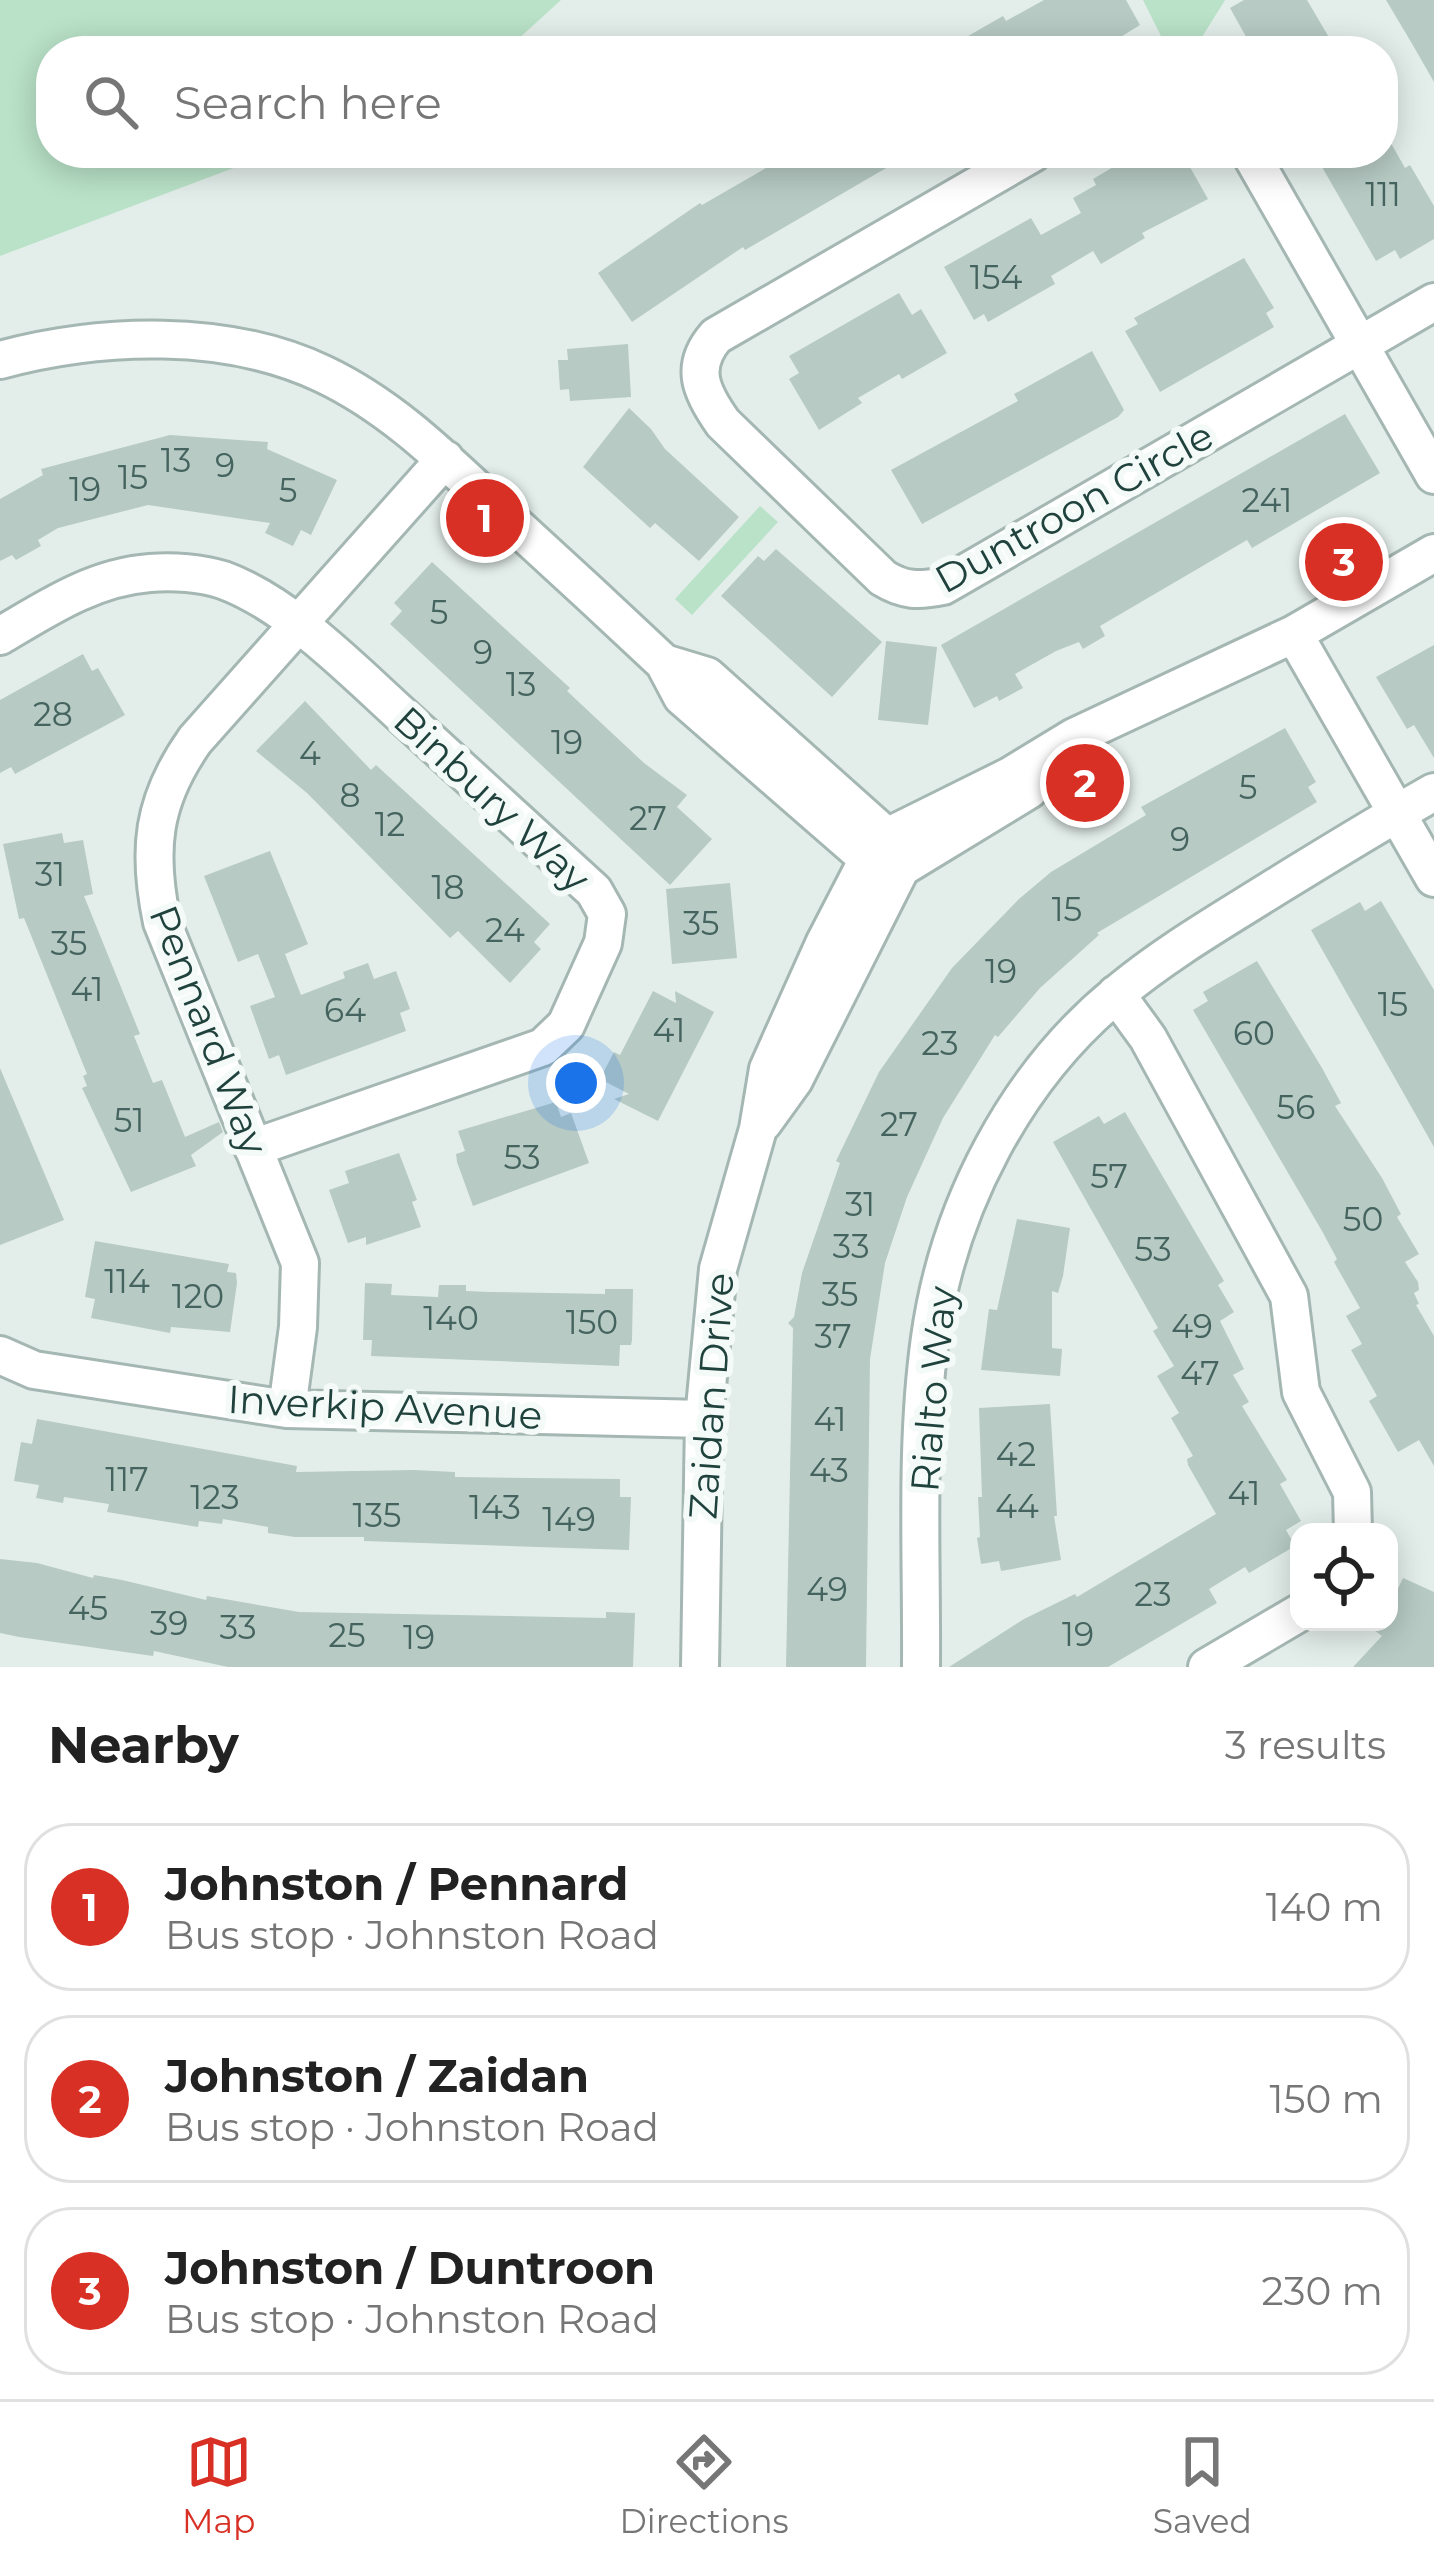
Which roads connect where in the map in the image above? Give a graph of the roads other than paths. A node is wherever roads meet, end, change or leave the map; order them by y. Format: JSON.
{"nodes":[{"id":1,"x":1007,"y":168,"type":"edge"},
{"id":2,"x":1259,"y":168,"type":"edge"},
{"id":3,"x":1434,"y":302,"type":"edge"},
{"id":4,"x":1359,"y":345,"type":"junction"},
{"id":5,"x":0,"y":360,"type":"edge"},
{"id":6,"x":445,"y":459,"type":"junction"},
{"id":7,"x":1434,"y":475,"type":"edge"},
{"id":8,"x":1434,"y":553,"type":"edge"},
{"id":9,"x":298,"y":625,"type":"junction"},
{"id":10,"x":1294,"y":634,"type":"junction"},
{"id":11,"x":0,"y":636,"type":"edge"},
{"id":12,"x":1434,"y":792,"type":"edge"},
{"id":13,"x":1396,"y":813,"type":"junction"},
{"id":14,"x":886,"y":855,"type":"junction"},
{"id":15,"x":1434,"y":878,"type":"edge"},
{"id":16,"x":1116,"y":994,"type":"junction"},
{"id":17,"x":253,"y":1148,"type":"junction"},
{"id":18,"x":0,"y":1355,"type":"edge"},
{"id":19,"x":287,"y":1409,"type":"junction"},
{"id":20,"x":704,"y":1419,"type":"junction"},
{"id":21,"x":1353,"y":1523,"type":"edge"},
{"id":22,"x":1290,"y":1618,"type":"edge"},
{"id":23,"x":700,"y":1667,"type":"edge"},
{"id":24,"x":920,"y":1667,"type":"edge"},
{"id":25,"x":1208,"y":1667,"type":"edge"}],
"edges":[{"from":1,"to":4,"type":"street","name":"Duntroon Circle"},
{"from":2,"to":4,"type":"street"},
{"from":3,"to":4,"type":"street","name":"Duntroon Circle"},
{"from":4,"to":7,"type":"street"},
{"from":5,"to":6,"type":"street"},
{"from":6,"to":9,"type":"street","name":"Pennard Way"},
{"from":6,"to":14,"type":"street"},
{"from":8,"to":10,"type":"street"},
{"from":9,"to":11,"type":"street"},
{"from":9,"to":17,"type":"street","name":"Pennard Way"},
{"from":9,"to":17,"type":"street","name":"Binbury Way"},
{"from":10,"to":13,"type":"street"},
{"from":10,"to":14,"type":"street"},
{"from":12,"to":13,"type":"street","name":"Rialto Way"},
{"from":13,"to":15,"type":"street"},
{"from":13,"to":16,"type":"street","name":"Rialto Way"},
{"from":14,"to":20,"type":"street","name":"Zaidan Drive"},
{"from":16,"to":21,"type":"street"},
{"from":16,"to":24,"type":"street","name":"Rialto Way"},
{"from":17,"to":19,"type":"street","name":"Pennard Way"},
{"from":18,"to":19,"type":"street","name":"Inverkip Avenue"},
{"from":19,"to":20,"type":"street","name":"Inverkip Avenue"},
{"from":20,"to":23,"type":"street","name":"Zaidan Drive"},
{"from":22,"to":25,"type":"street"}]}
